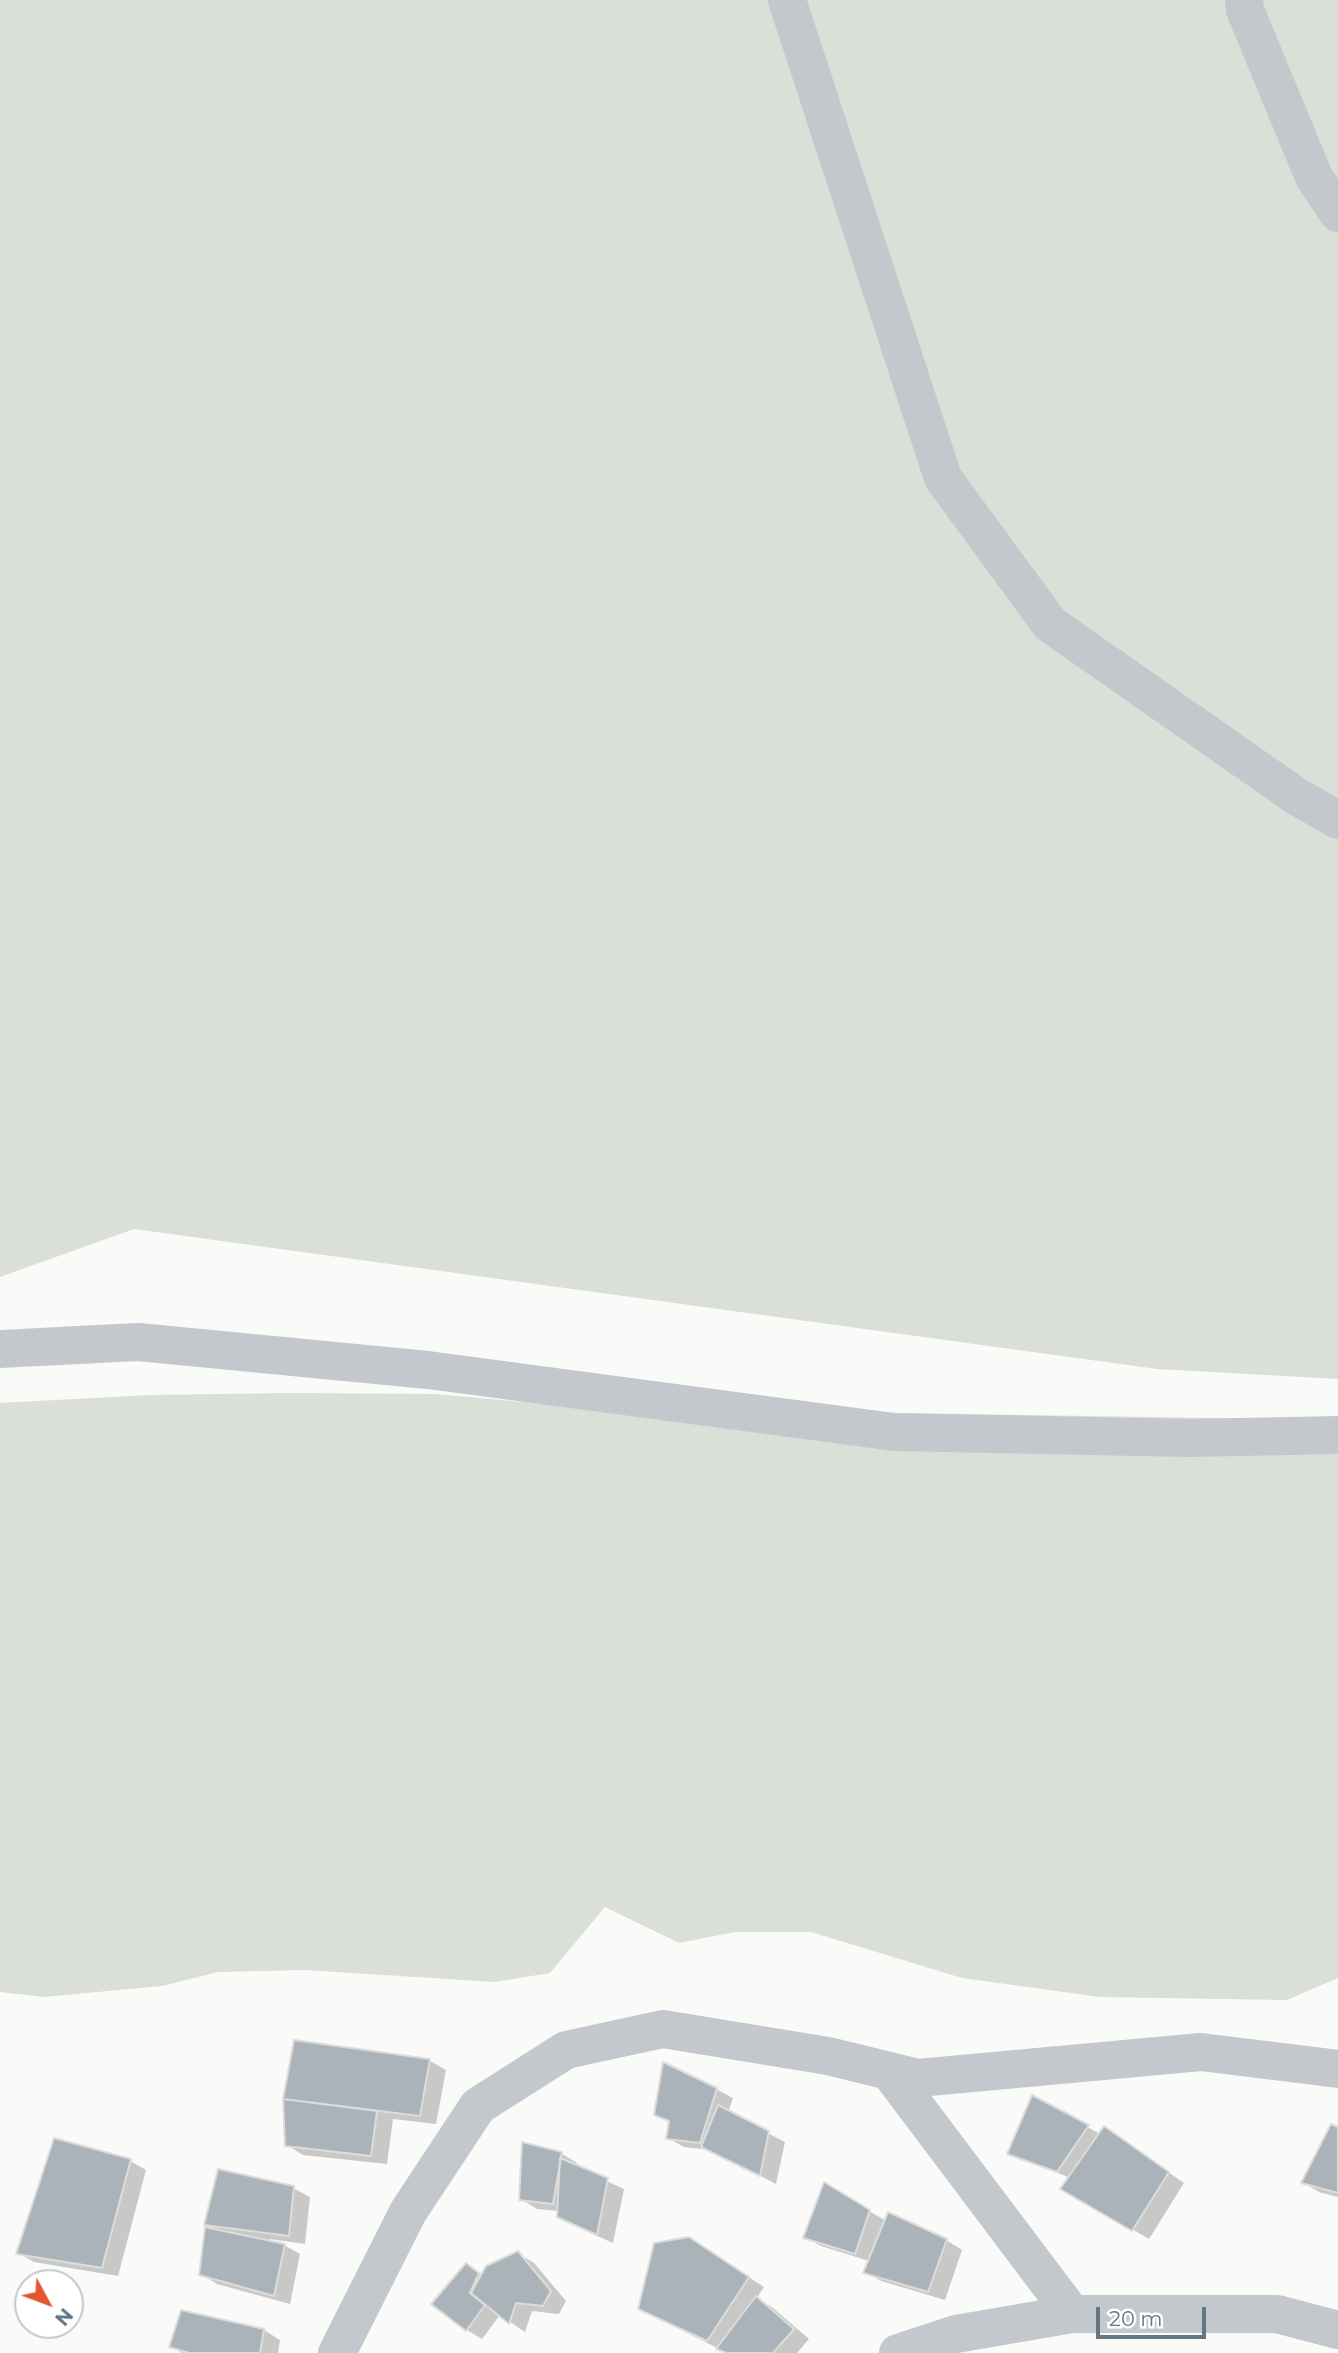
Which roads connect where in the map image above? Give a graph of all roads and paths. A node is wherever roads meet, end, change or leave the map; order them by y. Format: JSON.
{"nodes":[{"id":1,"x":787,"y":0,"type":"edge"},
{"id":2,"x":1244,"y":0,"type":"edge"},
{"id":3,"x":1338,"y":213,"type":"edge"},
{"id":4,"x":1338,"y":820,"type":"edge"},
{"id":5,"x":0,"y":1349,"type":"edge"},
{"id":6,"x":1338,"y":1435,"type":"edge"},
{"id":7,"x":1338,"y":2069,"type":"edge"},
{"id":8,"x":889,"y":2071,"type":"junction"},
{"id":9,"x":1072,"y":2314,"type":"junction"},
{"id":10,"x":1338,"y":2330,"type":"edge"},
{"id":11,"x":337,"y":2353,"type":"edge"},
{"id":12,"x":898,"y":2353,"type":"edge"}],
"edges":[{"from":1,"to":4,"type":"street"},
{"from":2,"to":3,"type":"street"},
{"from":5,"to":6,"type":"street"},
{"from":7,"to":8,"type":"street"},
{"from":8,"to":9,"type":"street"},
{"from":8,"to":11,"type":"street"},
{"from":9,"to":10,"type":"street"},
{"from":9,"to":12,"type":"street"}]}
